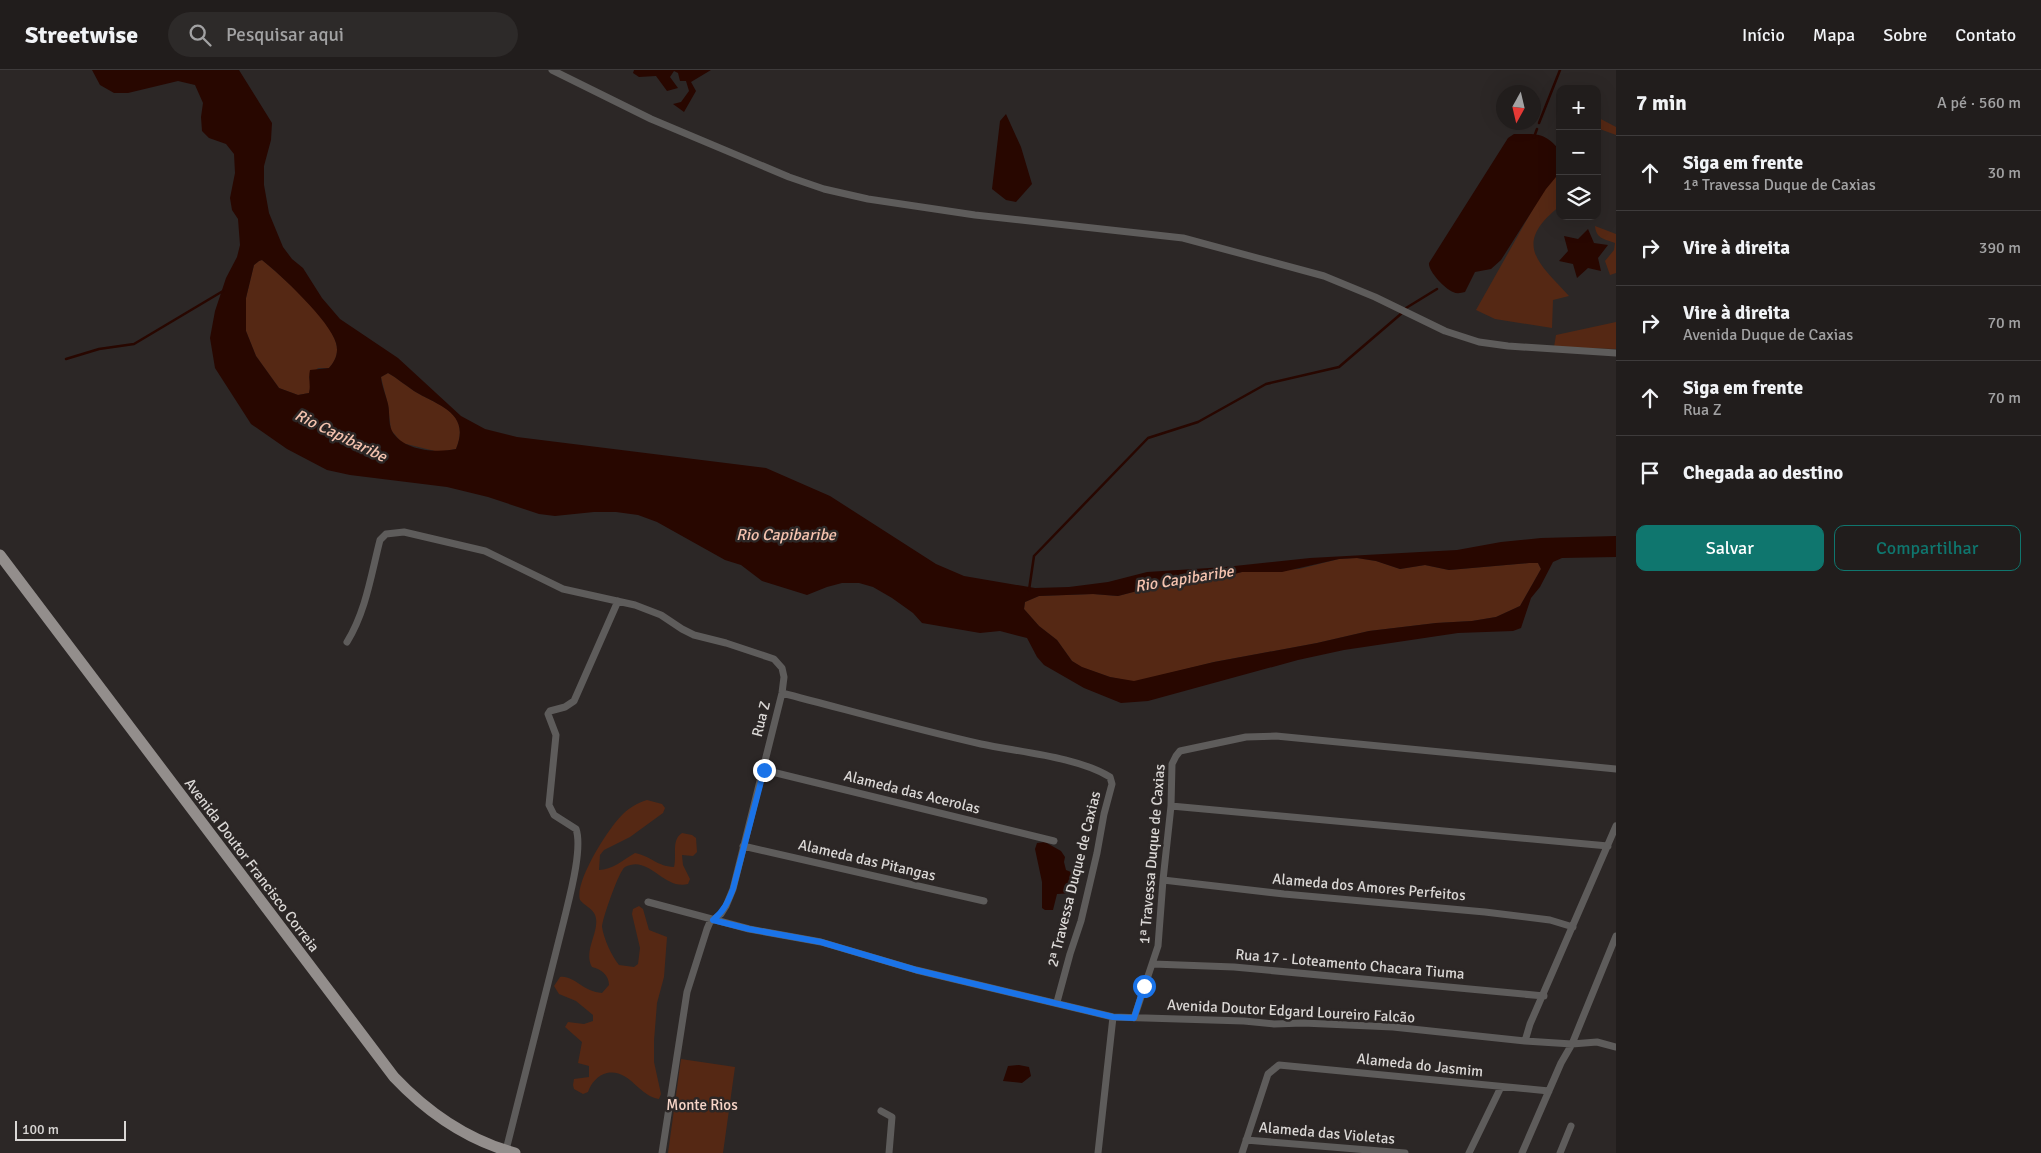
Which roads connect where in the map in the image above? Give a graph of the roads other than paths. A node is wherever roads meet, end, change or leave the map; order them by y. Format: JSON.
{"nodes":[{"id":1,"x":552,"y":70,"type":"edge"},
{"id":2,"x":1616,"y":353,"type":"edge"},
{"id":3,"x":0,"y":555,"type":"edge"},
{"id":4,"x":618,"y":601,"type":"junction"},
{"id":5,"x":347,"y":642,"type":"dead end"},
{"id":6,"x":782,"y":694,"type":"junction"},
{"id":7,"x":1616,"y":769,"type":"edge"},
{"id":8,"x":764,"y":770,"type":"junction"},
{"id":9,"x":1171,"y":806,"type":"junction"},
{"id":10,"x":1616,"y":826,"type":"edge"},
{"id":11,"x":1054,"y":841,"type":"dead end"},
{"id":12,"x":744,"y":846,"type":"junction"},
{"id":13,"x":1608,"y":846,"type":"junction"},
{"id":14,"x":1163,"y":880,"type":"junction"},
{"id":15,"x":984,"y":901,"type":"dead end"},
{"id":16,"x":648,"y":902,"type":"dead end"},
{"id":17,"x":713,"y":920,"type":"junction"},
{"id":18,"x":1573,"y":927,"type":"junction"},
{"id":19,"x":1616,"y":936,"type":"edge"},
{"id":20,"x":1153,"y":964,"type":"junction"},
{"id":21,"x":1544,"y":996,"type":"junction"},
{"id":22,"x":1057,"y":1002,"type":"junction"},
{"id":23,"x":1113,"y":1017,"type":"junction"},
{"id":24,"x":1134,"y":1018,"type":"junction"},
{"id":25,"x":1525,"y":1041,"type":"junction"},
{"id":26,"x":1572,"y":1044,"type":"junction"},
{"id":27,"x":1616,"y":1046,"type":"edge"},
{"id":28,"x":1501,"y":1087,"type":"junction"},
{"id":29,"x":1550,"y":1091,"type":"junction"},
{"id":30,"x":881,"y":1111,"type":"dead end"},
{"id":31,"x":1571,"y":1126,"type":"dead end"},
{"id":32,"x":1246,"y":1140,"type":"junction"},
{"id":33,"x":510,"y":1152,"type":"edge"},
{"id":34,"x":662,"y":1153,"type":"edge"},
{"id":35,"x":889,"y":1153,"type":"edge"},
{"id":36,"x":1098,"y":1153,"type":"edge"},
{"id":37,"x":1242,"y":1153,"type":"edge"},
{"id":38,"x":1405,"y":1153,"type":"edge"},
{"id":39,"x":1469,"y":1153,"type":"edge"},
{"id":40,"x":1522,"y":1153,"type":"edge"},
{"id":41,"x":1560,"y":1153,"type":"edge"}],
"edges":[{"from":1,"to":2,"type":"street"},
{"from":3,"to":33,"type":"main road","name":"Avenida Doutor Francisco Correia"},
{"from":4,"to":5,"type":"street"},
{"from":4,"to":6,"type":"street","name":"Rua Z"},
{"from":4,"to":33,"type":"street"},
{"from":6,"to":8,"type":"street","name":"Rua Z"},
{"from":6,"to":22,"type":"street","name":"2ª Travessa Duque de Caxias"},
{"from":7,"to":9,"type":"street","name":"1ª Travessa Duque de Caxias"},
{"from":8,"to":11,"type":"street","name":"Alameda das Acerolas"},
{"from":8,"to":12,"type":"street","name":"Rua Z"},
{"from":9,"to":13,"type":"street"},
{"from":9,"to":14,"type":"street","name":"1ª Travessa Duque de Caxias"},
{"from":10,"to":13,"type":"street"},
{"from":12,"to":15,"type":"street","name":"Alameda das Pitangas"},
{"from":12,"to":17,"type":"street","name":"Rua Z"},
{"from":13,"to":18,"type":"street"},
{"from":14,"to":18,"type":"street","name":"Alameda dos Amores Perfeitos"},
{"from":14,"to":20,"type":"street","name":"1ª Travessa Duque de Caxias"},
{"from":16,"to":17,"type":"street","name":"Avenida Doutor Edgard Loureiro Falcão"},
{"from":17,"to":22,"type":"street","name":"Avenida Doutor Edgard Loureiro Falcão"},
{"from":17,"to":34,"type":"street","name":"Rua Z"},
{"from":18,"to":21,"type":"street"},
{"from":19,"to":26,"type":"street"},
{"from":20,"to":21,"type":"street","name":"Rua 17 - Loteamento Chacara Tiuma"},
{"from":20,"to":24,"type":"street","name":"1ª Travessa Duque de Caxias"},
{"from":21,"to":25,"type":"street"},
{"from":22,"to":23,"type":"street","name":"Avenida Doutor Edgard Loureiro Falcão"},
{"from":23,"to":24,"type":"street","name":"Avenida Doutor Edgard Loureiro Falcão"},
{"from":23,"to":36,"type":"street"},
{"from":24,"to":25,"type":"street","name":"Avenida Doutor Edgard Loureiro Falcão"},
{"from":25,"to":26,"type":"street","name":"Avenida Doutor Edgard Loureiro Falcão"},
{"from":26,"to":27,"type":"street","name":"Avenida Doutor Edgard Loureiro Falcão"},
{"from":26,"to":29,"type":"street"},
{"from":28,"to":29,"type":"street","name":"Alameda do Jasmim"},
{"from":28,"to":32,"type":"street","name":"Alameda do Jasmim"},
{"from":28,"to":39,"type":"street"},
{"from":29,"to":40,"type":"street"},
{"from":30,"to":35,"type":"street"},
{"from":31,"to":41,"type":"street"},
{"from":32,"to":37,"type":"street"},
{"from":32,"to":38,"type":"street","name":"Alameda das Violetas"}]}
